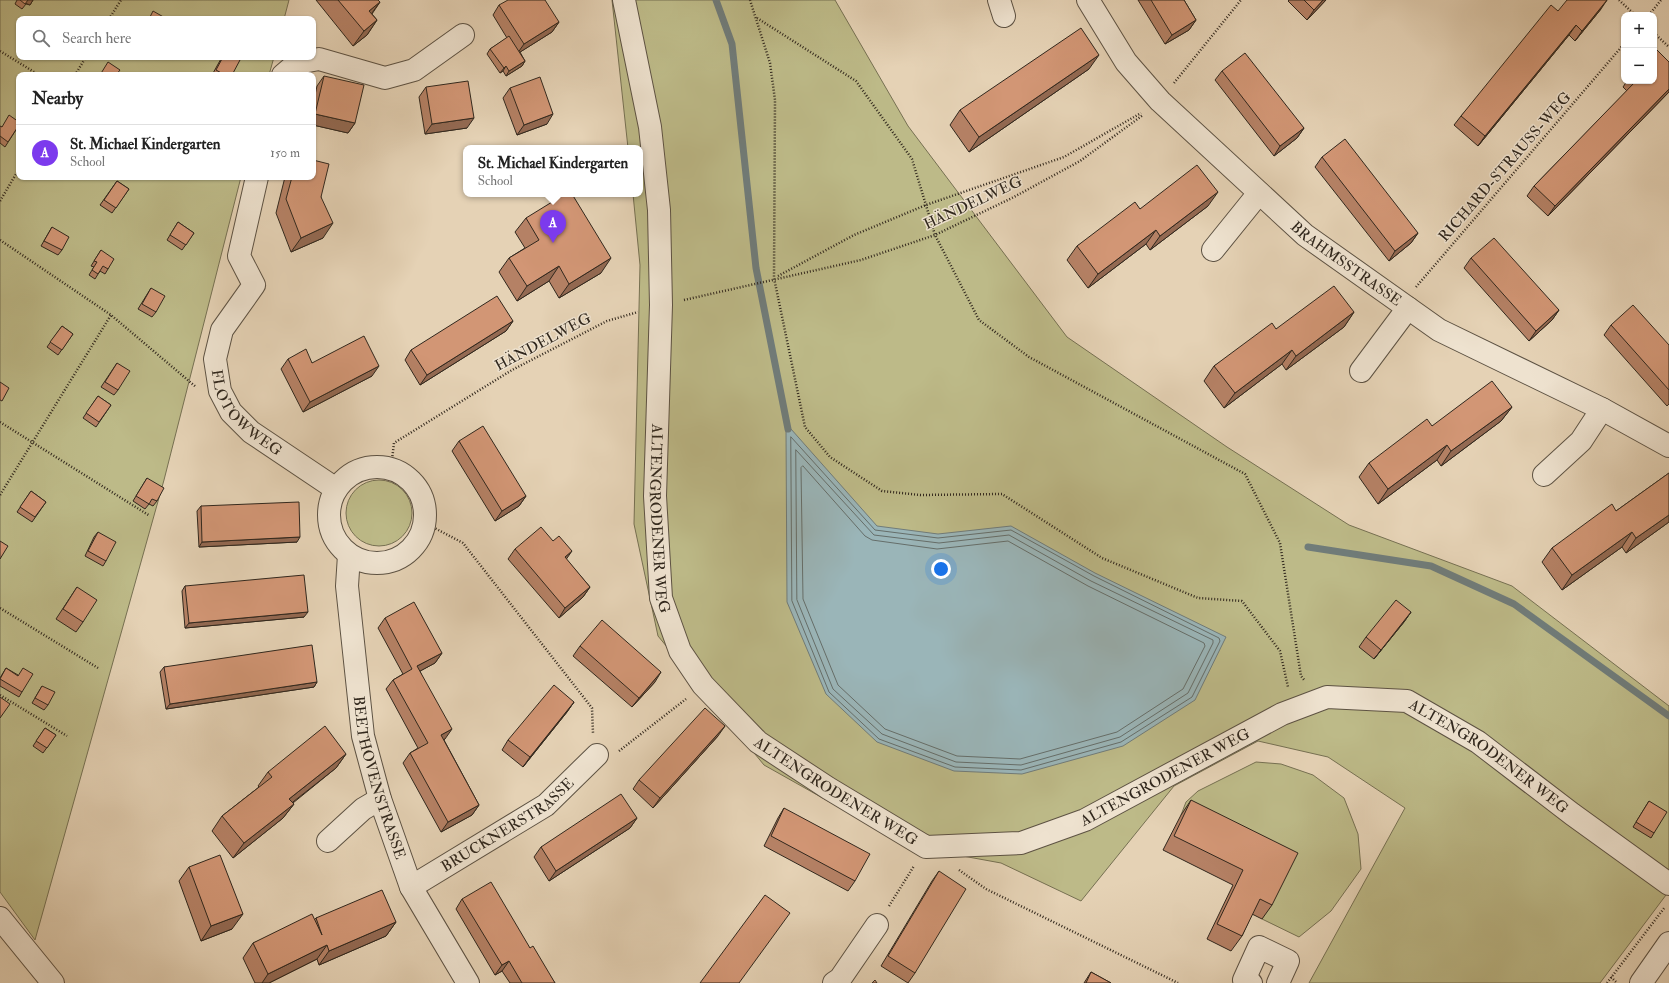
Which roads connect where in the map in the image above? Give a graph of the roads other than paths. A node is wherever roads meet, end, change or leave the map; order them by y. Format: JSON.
{"nodes":[{"id":1,"x":624,"y":0,"type":"edge"},
{"id":2,"x":1088,"y":0,"type":"edge"},
{"id":3,"x":463,"y":36,"type":"dead end"},
{"id":4,"x":315,"y":60,"type":"edge"},
{"id":5,"x":316,"y":60,"type":"edge"},
{"id":6,"x":287,"y":72,"type":"edge"},
{"id":7,"x":256,"y":180,"type":"edge"},
{"id":8,"x":1259,"y":193,"type":"junction"},
{"id":9,"x":1213,"y":250,"type":"dead end"},
{"id":10,"x":1405,"y":306,"type":"junction"},
{"id":11,"x":1361,"y":371,"type":"dead end"},
{"id":12,"x":1602,"y":409,"type":"junction"},
{"id":13,"x":1669,"y":446,"type":"edge"},
{"id":14,"x":1544,"y":475,"type":"dead end"},
{"id":15,"x":336,"y":489,"type":"junction"},
{"id":16,"x":349,"y":555,"type":"junction"},
{"id":17,"x":596,"y":755,"type":"road end"},
{"id":18,"x":380,"y":799,"type":"junction"},
{"id":19,"x":328,"y":840,"type":"dead end"},
{"id":20,"x":1669,"y":884,"type":"edge"},
{"id":21,"x":411,"y":887,"type":"junction"},
{"id":22,"x":0,"y":918,"type":"edge"},
{"id":23,"x":877,"y":926,"type":"road end"},
{"id":24,"x":1669,"y":943,"type":"edge"},
{"id":25,"x":53,"y":983,"type":"edge"},
{"id":26,"x":468,"y":983,"type":"edge"},
{"id":27,"x":834,"y":983,"type":"edge"},
{"id":28,"x":1251,"y":983,"type":"edge"},
{"id":29,"x":1278,"y":983,"type":"edge"},
{"id":30,"x":1641,"y":983,"type":"edge"}],
"edges":[{"from":1,"to":20,"type":"street","name":"ALTENGRODENER WEG"},
{"from":2,"to":8,"type":"street","name":"BRAHMSSTRASSE"},
{"from":3,"to":5,"type":"street"},
{"from":4,"to":6,"type":"street"},
{"from":7,"to":15,"type":"street","name":"FLOTOWWEG"},
{"from":8,"to":9,"type":"street"},
{"from":8,"to":10,"type":"street","name":"BRAHMSSTRASSE"},
{"from":10,"to":11,"type":"street"},
{"from":10,"to":12,"type":"street","name":"BRAHMSSTRASSE"},
{"from":12,"to":13,"type":"street","name":"BRAHMSSTRASSE"},
{"from":12,"to":14,"type":"street"},
{"from":15,"to":16,"type":"street"},
{"from":15,"to":16,"type":"street"},
{"from":16,"to":18,"type":"street","name":"BEETHOVENSTRASSE"},
{"from":17,"to":21,"type":"street","name":"BRUCKNERSTRASSE"},
{"from":18,"to":19,"type":"street"},
{"from":18,"to":21,"type":"street","name":"BEETHOVENSTRASSE"},
{"from":21,"to":26,"type":"street","name":"BEETHOVENSTRASSE"},
{"from":22,"to":25,"type":"street"},
{"from":23,"to":27,"type":"street"},
{"from":24,"to":30,"type":"street"},
{"from":28,"to":29,"type":"street"}]}
